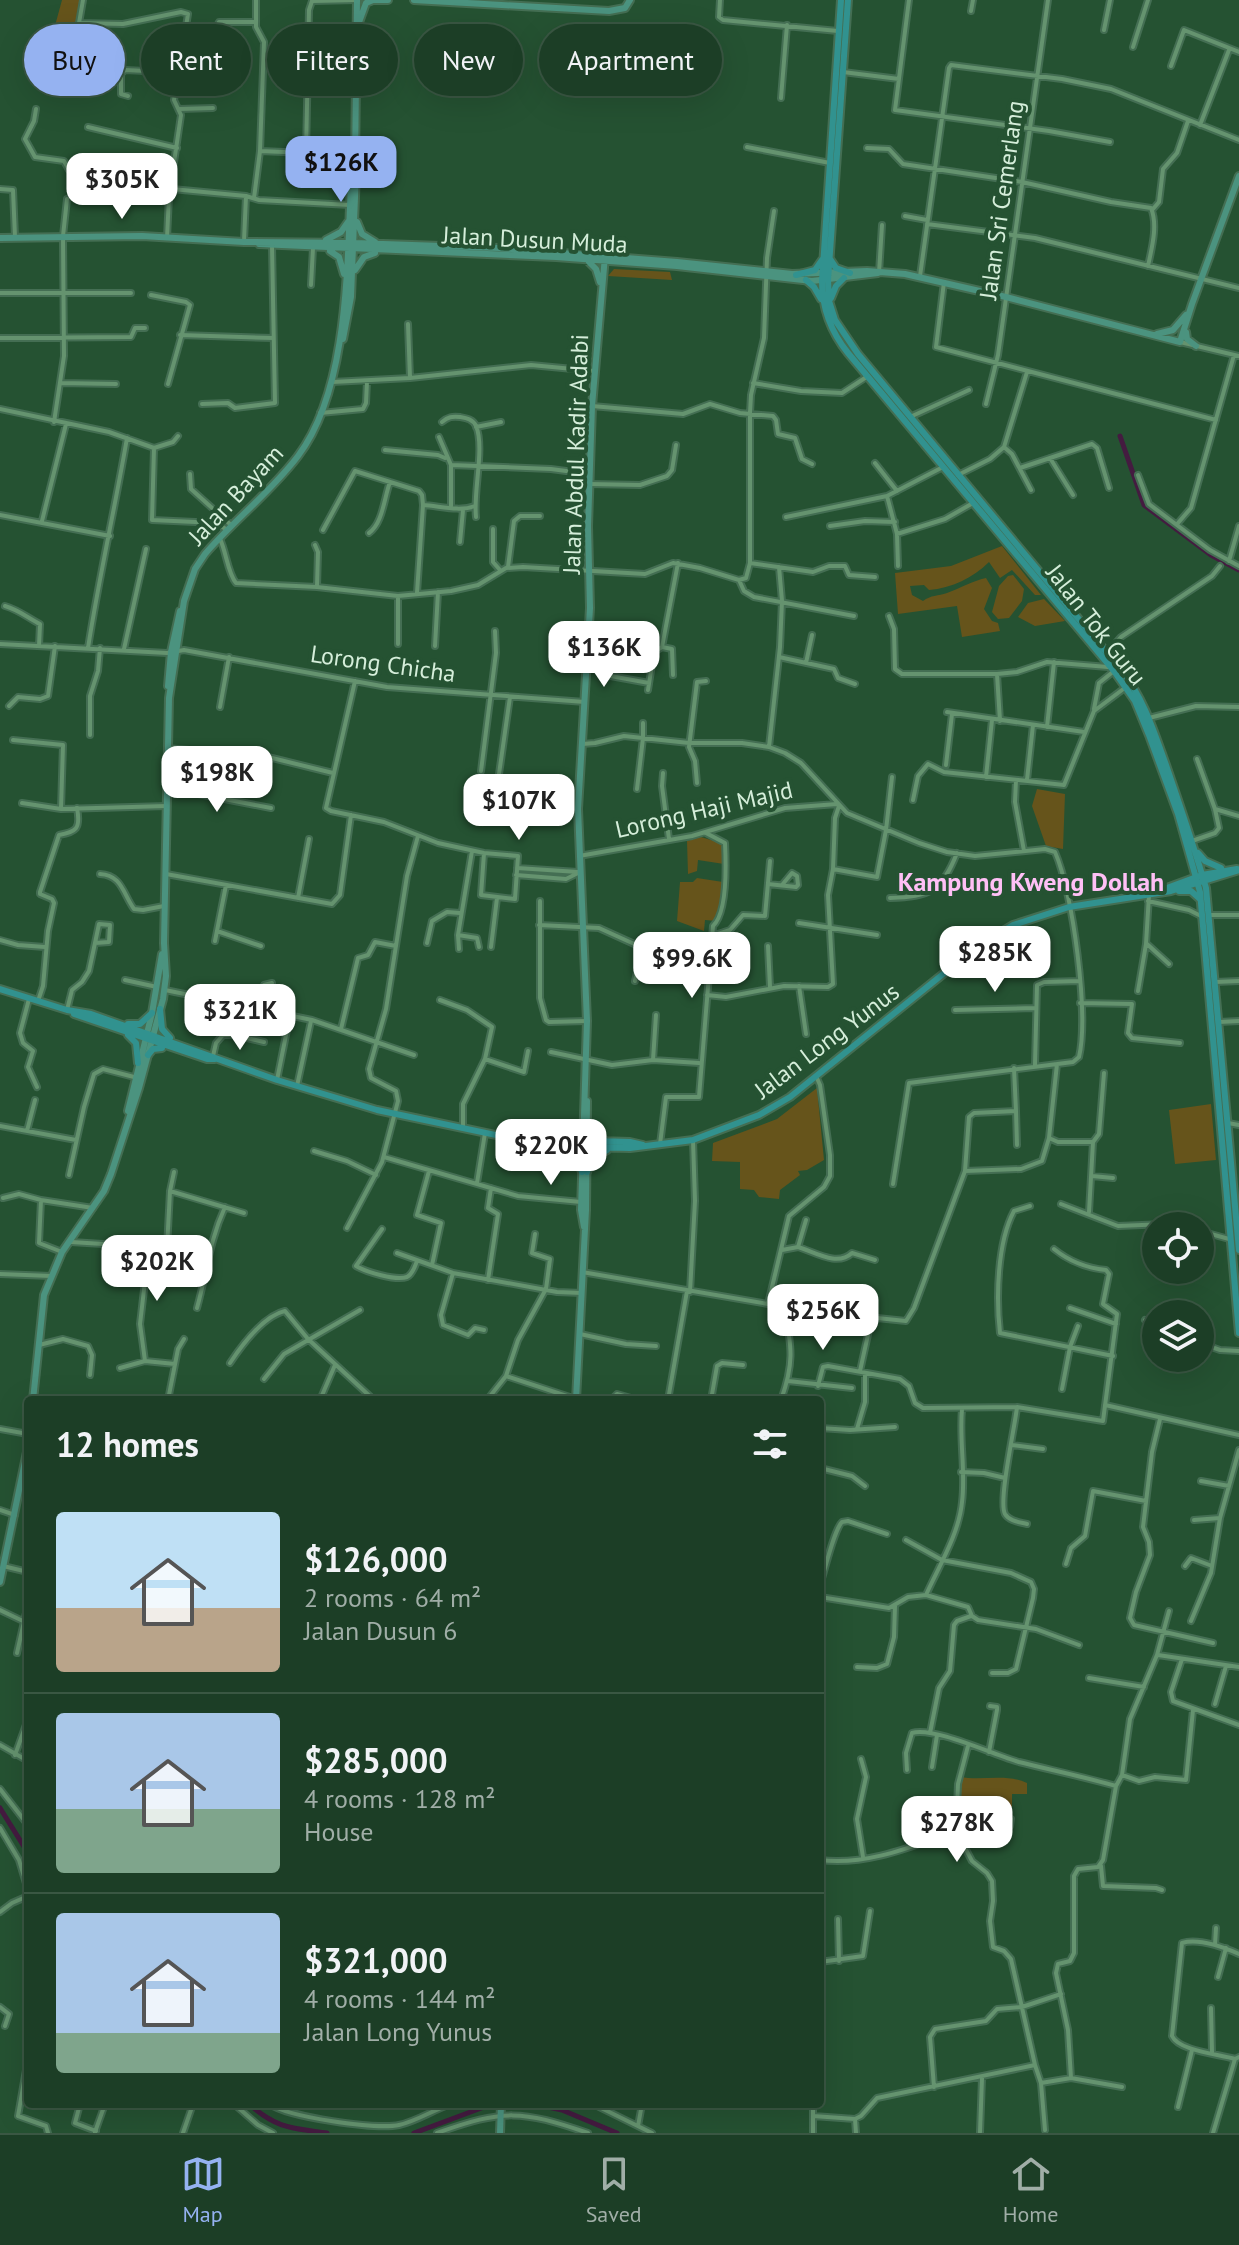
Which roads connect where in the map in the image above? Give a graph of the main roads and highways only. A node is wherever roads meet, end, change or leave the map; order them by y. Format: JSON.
{"nodes":[{"id":1,"x":358,"y":0,"type":"edge"},
{"id":2,"x":388,"y":0,"type":"edge"},
{"id":3,"x":414,"y":0,"type":"edge"},
{"id":4,"x":841,"y":0,"type":"edge"},
{"id":5,"x":848,"y":0,"type":"edge"},
{"id":6,"x":629,"y":1,"type":"edge"},
{"id":7,"x":357,"y":24,"type":"edge"},
{"id":8,"x":359,"y":24,"type":"edge"},
{"id":9,"x":356,"y":96,"type":"edge"},
{"id":10,"x":1239,"y":176,"type":"edge"},
{"id":11,"x":353,"y":208,"type":"junction"},
{"id":12,"x":349,"y":219,"type":"junction"},
{"id":13,"x":0,"y":238,"type":"edge"},
{"id":14,"x":244,"y":242,"type":"junction"},
{"id":15,"x":317,"y":246,"type":"junction"},
{"id":16,"x":351,"y":246,"type":"junction"},
{"id":17,"x":387,"y":248,"type":"junction"},
{"id":18,"x":827,"y":253,"type":"junction"},
{"id":19,"x":603,"y":258,"type":"junction"},
{"id":20,"x":581,"y":259,"type":"junction"},
{"id":21,"x":629,"y":263,"type":"junction"},
{"id":22,"x":850,"y":273,"type":"junction"},
{"id":23,"x":879,"y":273,"type":"junction"},
{"id":24,"x":767,"y":274,"type":"junction"},
{"id":25,"x":352,"y":275,"type":"junction"},
{"id":26,"x":796,"y":275,"type":"junction"},
{"id":27,"x":825,"y":278,"type":"junction"},
{"id":28,"x":844,"y":278,"type":"junction"},
{"id":29,"x":602,"y":280,"type":"junction"},
{"id":30,"x":806,"y":280,"type":"junction"},
{"id":31,"x":346,"y":285,"type":"junction"},
{"id":32,"x":827,"y":304,"type":"junction"},
{"id":33,"x":1192,"y":304,"type":"junction"},
{"id":34,"x":1186,"y":315,"type":"junction"},
{"id":35,"x":1186,"y":324,"type":"junction"},
{"id":36,"x":1154,"y":335,"type":"junction"},
{"id":37,"x":1178,"y":341,"type":"junction"},
{"id":38,"x":1196,"y":346,"type":"road end"},
{"id":39,"x":335,"y":362,"type":"junction"},
{"id":40,"x":1193,"y":851,"type":"junction"},
{"id":41,"x":1239,"y":869,"type":"edge"},
{"id":42,"x":1223,"y":872,"type":"junction"},
{"id":43,"x":1200,"y":878,"type":"junction"},
{"id":44,"x":1172,"y":888,"type":"junction"},
{"id":45,"x":1205,"y":905,"type":"junction"},
{"id":46,"x":1206,"y":916,"type":"junction"},
{"id":47,"x":161,"y":988,"type":"junction"},
{"id":48,"x":0,"y":989,"type":"edge"},
{"id":49,"x":160,"y":1009,"type":"junction"},
{"id":50,"x":152,"y":1013,"type":"junction"},
{"id":51,"x":119,"y":1027,"type":"junction"},
{"id":52,"x":149,"y":1037,"type":"junction"},
{"id":53,"x":175,"y":1046,"type":"junction"},
{"id":54,"x":148,"y":1055,"type":"junction"},
{"id":55,"x":138,"y":1063,"type":"junction"},
{"id":56,"x":127,"y":1118,"type":"junction"},
{"id":57,"x":585,"y":1124,"type":"junction"},
{"id":58,"x":562,"y":1145,"type":"junction"},
{"id":59,"x":585,"y":1145,"type":"junction"},
{"id":60,"x":615,"y":1145,"type":"junction"},
{"id":61,"x":584,"y":1172,"type":"junction"},
{"id":62,"x":1238,"y":1223,"type":"edge"},
{"id":63,"x":584,"y":1227,"type":"junction"},
{"id":64,"x":1238,"y":1239,"type":"edge"},
{"id":65,"x":1239,"y":1250,"type":"edge"},
{"id":66,"x":1231,"y":1258,"type":"junction"},
{"id":67,"x":1239,"y":1333,"type":"edge"},
{"id":68,"x":33,"y":1396,"type":"edge"},
{"id":69,"x":576,"y":1396,"type":"edge"},
{"id":70,"x":24,"y":1468,"type":"edge"},
{"id":71,"x":0,"y":1582,"type":"edge"},
{"id":72,"x":501,"y":2109,"type":"edge"},
{"id":73,"x":500,"y":2133,"type":"edge"}],
"edges":[{"from":1,"to":7,"type":"main road"},
{"from":2,"to":8,"type":"main road"},
{"from":3,"to":6,"type":"main road"},
{"from":4,"to":18,"type":"main road","name":"Jalan Tok Guru"},
{"from":5,"to":18,"type":"main road","name":"Jalan Tok Guru"},
{"from":9,"to":11,"type":"main road"},
{"from":10,"to":33,"type":"main road"},
{"from":11,"to":12,"type":"main road","name":"Jalan Bayam"},
{"from":11,"to":16,"type":"main road"},
{"from":11,"to":17,"type":"main road"},
{"from":12,"to":15,"type":"main road"},
{"from":12,"to":16,"type":"main road","name":"Jalan Bayam"},
{"from":13,"to":14,"type":"main road"},
{"from":14,"to":15,"type":"main road"},
{"from":14,"to":15,"type":"main road"},
{"from":15,"to":16,"type":"main road"},
{"from":15,"to":31,"type":"main road"},
{"from":16,"to":17,"type":"main road"},
{"from":16,"to":25,"type":"main road"},
{"from":16,"to":31,"type":"main road","name":"Jalan Bayam"},
{"from":17,"to":19,"type":"main road"},
{"from":17,"to":20,"type":"main road","name":"Jalan Dusun Muda"},
{"from":17,"to":25,"type":"main road"},
{"from":18,"to":22,"type":"main road"},
{"from":18,"to":26,"type":"main road"},
{"from":18,"to":27,"type":"main road","name":"Jalan Tok Guru"},
{"from":19,"to":20,"type":"main road","name":"Jalan Dusun Muda"},
{"from":19,"to":21,"type":"main road","name":"Jalan Dusun Muda"},
{"from":19,"to":24,"type":"main road"},
{"from":19,"to":29,"type":"main road","name":"Jalan Abdul Kadir Adabi"},
{"from":20,"to":29,"type":"main road"},
{"from":21,"to":24,"type":"main road","name":"Jalan Dusun Muda"},
{"from":21,"to":29,"type":"main road"},
{"from":22,"to":23,"type":"main road"},
{"from":22,"to":27,"type":"main road"},
{"from":23,"to":28,"type":"main road"},
{"from":23,"to":36,"type":"main road"},
{"from":24,"to":26,"type":"main road","name":"Jalan Dusun Muda"},
{"from":24,"to":30,"type":"main road","name":"Jalan Dusun Muda"},
{"from":25,"to":39,"type":"main road"},
{"from":26,"to":27,"type":"main road","name":"Jalan Dusun Muda"},
{"from":27,"to":28,"type":"main road"},
{"from":27,"to":30,"type":"main road","name":"Jalan Dusun Muda"},
{"from":27,"to":32,"type":"main road","name":"Jalan Tok Guru"},
{"from":28,"to":32,"type":"main road"},
{"from":29,"to":57,"type":"main road","name":"Jalan Abdul Kadir Adabi"},
{"from":30,"to":32,"type":"main road"},
{"from":31,"to":39,"type":"main road","name":"Jalan Bayam"},
{"from":32,"to":40,"type":"main road","name":"Jalan Tok Guru"},
{"from":32,"to":40,"type":"main road","name":"Jalan Tok Guru"},
{"from":33,"to":34,"type":"main road"},
{"from":33,"to":35,"type":"main road"},
{"from":34,"to":36,"type":"main road"},
{"from":34,"to":37,"type":"main road"},
{"from":35,"to":37,"type":"main road"},
{"from":35,"to":38,"type":"main road"},
{"from":36,"to":37,"type":"main road"},
{"from":39,"to":47,"type":"main road","name":"Jalan Bayam"},
{"from":40,"to":42,"type":"main road"},
{"from":40,"to":43,"type":"main road","name":"Jalan Tok Guru"},
{"from":40,"to":44,"type":"main road"},
{"from":41,"to":42,"type":"main road","name":"Jalan Long Yunus"},
{"from":42,"to":43,"type":"main road","name":"Jalan Long Yunus"},
{"from":42,"to":45,"type":"main road"},
{"from":43,"to":44,"type":"main road","name":"Jalan Long Yunus"},
{"from":43,"to":45,"type":"main road","name":"Jalan Tok Guru"},
{"from":44,"to":45,"type":"main road"},
{"from":44,"to":60,"type":"main road","name":"Jalan Long Yunus"},
{"from":45,"to":46,"type":"main road","name":"Jalan Tok Guru"},
{"from":46,"to":62,"type":"main road","name":"Jalan Tok Guru"},
{"from":46,"to":66,"type":"main road","name":"Jalan Tok Guru"},
{"from":47,"to":49,"type":"main road"},
{"from":47,"to":50,"type":"main road"},
{"from":48,"to":51,"type":"main road","name":"Jalan Long Yunus"},
{"from":49,"to":52,"type":"main road"},
{"from":49,"to":53,"type":"main road"},
{"from":50,"to":51,"type":"main road"},
{"from":50,"to":52,"type":"main road"},
{"from":51,"to":52,"type":"main road","name":"Jalan Long Yunus"},
{"from":51,"to":55,"type":"main road"},
{"from":52,"to":53,"type":"main road","name":"Jalan Long Yunus"},
{"from":52,"to":54,"type":"main road"},
{"from":52,"to":55,"type":"main road"},
{"from":53,"to":54,"type":"main road"},
{"from":53,"to":58,"type":"main road","name":"Jalan Long Yunus"},
{"from":54,"to":56,"type":"main road"},
{"from":55,"to":56,"type":"main road"},
{"from":56,"to":68,"type":"main road"},
{"from":57,"to":58,"type":"main road"},
{"from":57,"to":59,"type":"main road","name":"Jalan Abdul Kadir Adabi"},
{"from":57,"to":60,"type":"main road"},
{"from":58,"to":59,"type":"main road","name":"Jalan Long Yunus"},
{"from":58,"to":61,"type":"main road"},
{"from":59,"to":60,"type":"main road","name":"Jalan Long Yunus"},
{"from":59,"to":61,"type":"main road","name":"Jalan Abdul Kadir Adabi"},
{"from":60,"to":61,"type":"main road"},
{"from":61,"to":63,"type":"main road","name":"Jalan Abdul Kadir Adabi"},
{"from":61,"to":63,"type":"main road","name":"Jalan Abdul Kadir Adabi"},
{"from":62,"to":64,"type":"main road","name":"Jalan Tok Guru"},
{"from":63,"to":69,"type":"main road","name":"Jalan Abdul Kadir Adabi"},
{"from":64,"to":65,"type":"main road","name":"Jalan Tok Guru"},
{"from":64,"to":66,"type":"main road"},
{"from":66,"to":67,"type":"main road","name":"Jalan Tok Guru"},
{"from":70,"to":71,"type":"main road"},
{"from":72,"to":73,"type":"main road"}]}
